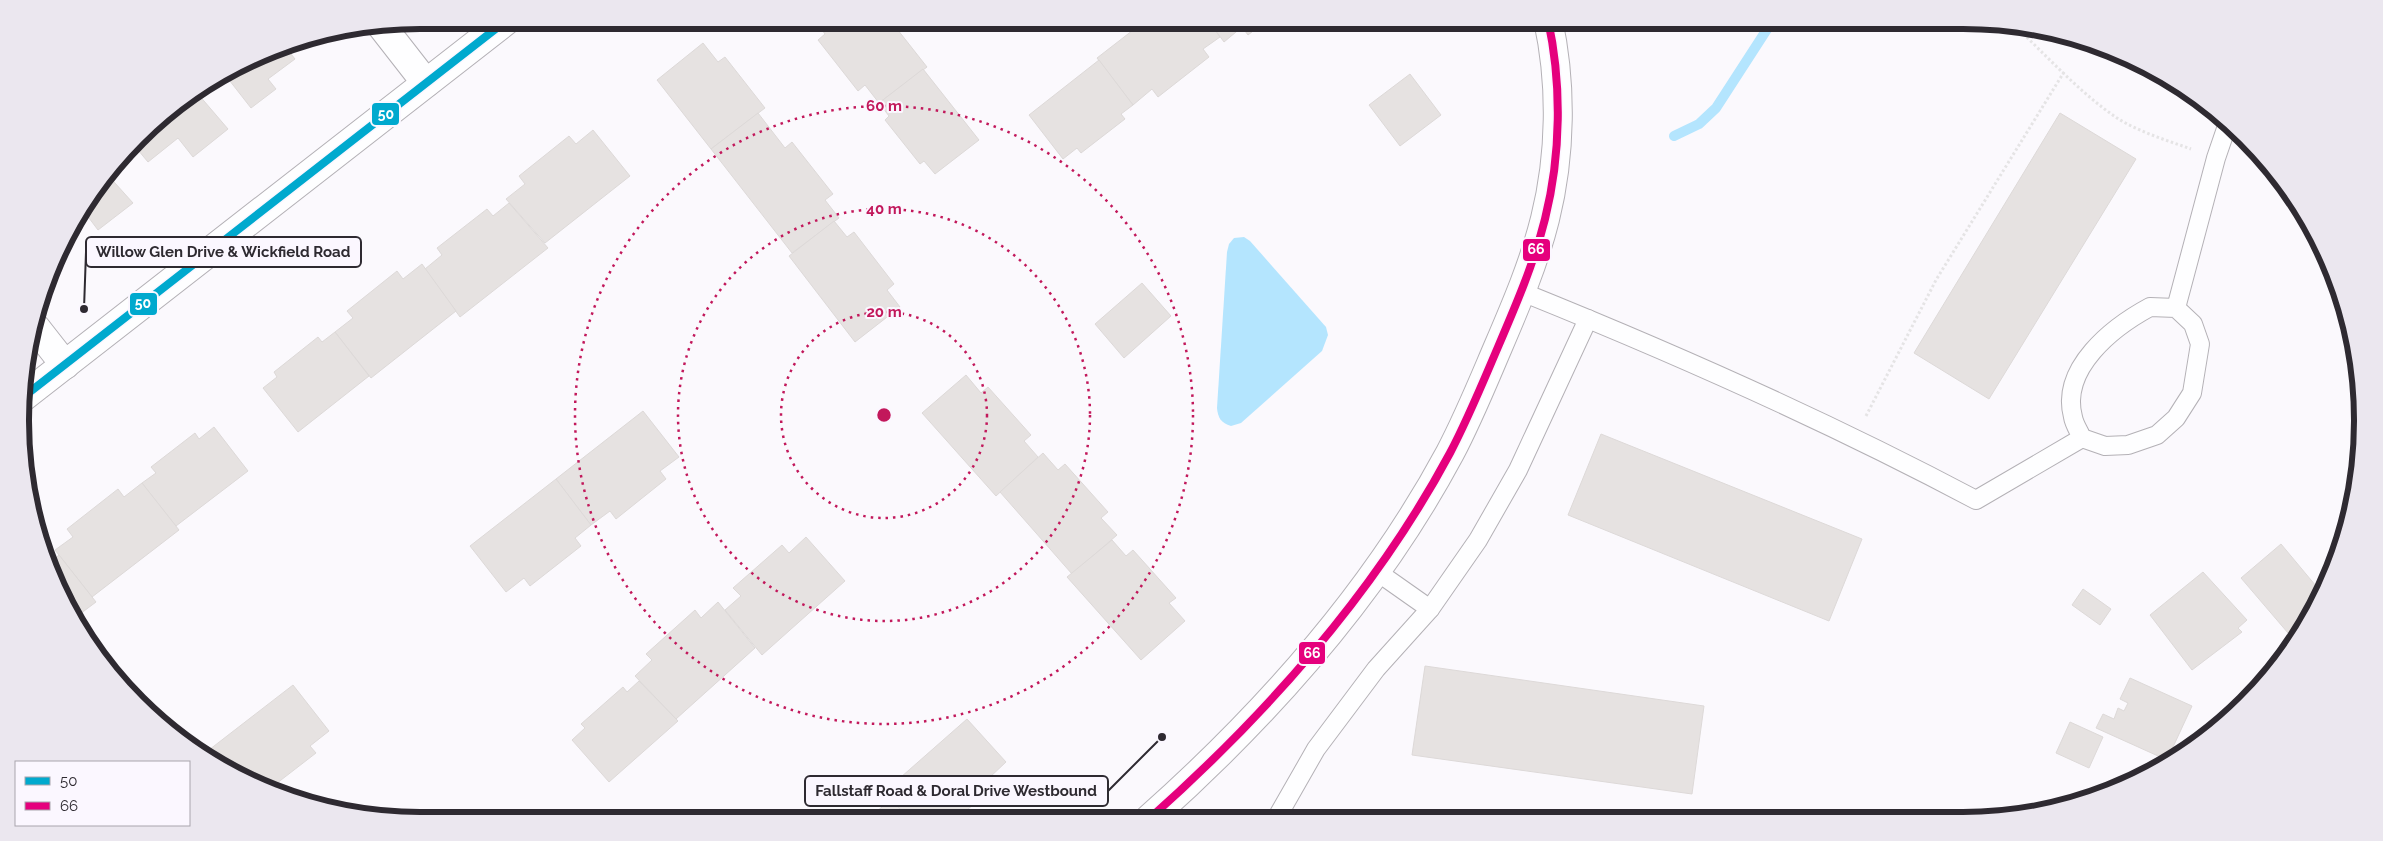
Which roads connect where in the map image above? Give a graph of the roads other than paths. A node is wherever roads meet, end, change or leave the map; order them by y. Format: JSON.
{"nodes":[{"id":1,"x":495,"y":29,"type":"edge"},
{"id":2,"x":1549,"y":29,"type":"edge"},
{"id":3,"x":385,"y":31,"type":"edge"},
{"id":4,"x":426,"y":83,"type":"junction"},
{"id":5,"x":2226,"y":130,"type":"edge"},
{"id":6,"x":1522,"y":292,"type":"junction"},
{"id":7,"x":2176,"y":308,"type":"junction"},
{"id":8,"x":1588,"y":319,"type":"junction"},
{"id":9,"x":39,"y":332,"type":"edge"},
{"id":10,"x":65,"y":365,"type":"junction"},
{"id":11,"x":30,"y":392,"type":"edge"},
{"id":12,"x":2082,"y":438,"type":"junction"},
{"id":13,"x":1376,"y":571,"type":"junction"},
{"id":14,"x":1430,"y":609,"type":"junction"},
{"id":15,"x":1157,"y":812,"type":"edge"},
{"id":16,"x":1280,"y":812,"type":"edge"}],
"edges":[{"from":1,"to":4,"type":"street"},
{"from":2,"to":6,"type":"street"},
{"from":3,"to":4,"type":"street"},
{"from":4,"to":10,"type":"street"},
{"from":5,"to":7,"type":"lane"},
{"from":6,"to":8,"type":"lane"},
{"from":6,"to":13,"type":"street"},
{"from":7,"to":12,"type":"lane"},
{"from":7,"to":12,"type":"lane"},
{"from":8,"to":12,"type":"lane"},
{"from":8,"to":14,"type":"lane"},
{"from":9,"to":10,"type":"street"},
{"from":10,"to":11,"type":"street"},
{"from":13,"to":14,"type":"lane"},
{"from":13,"to":15,"type":"street"},
{"from":14,"to":16,"type":"lane"}]}
